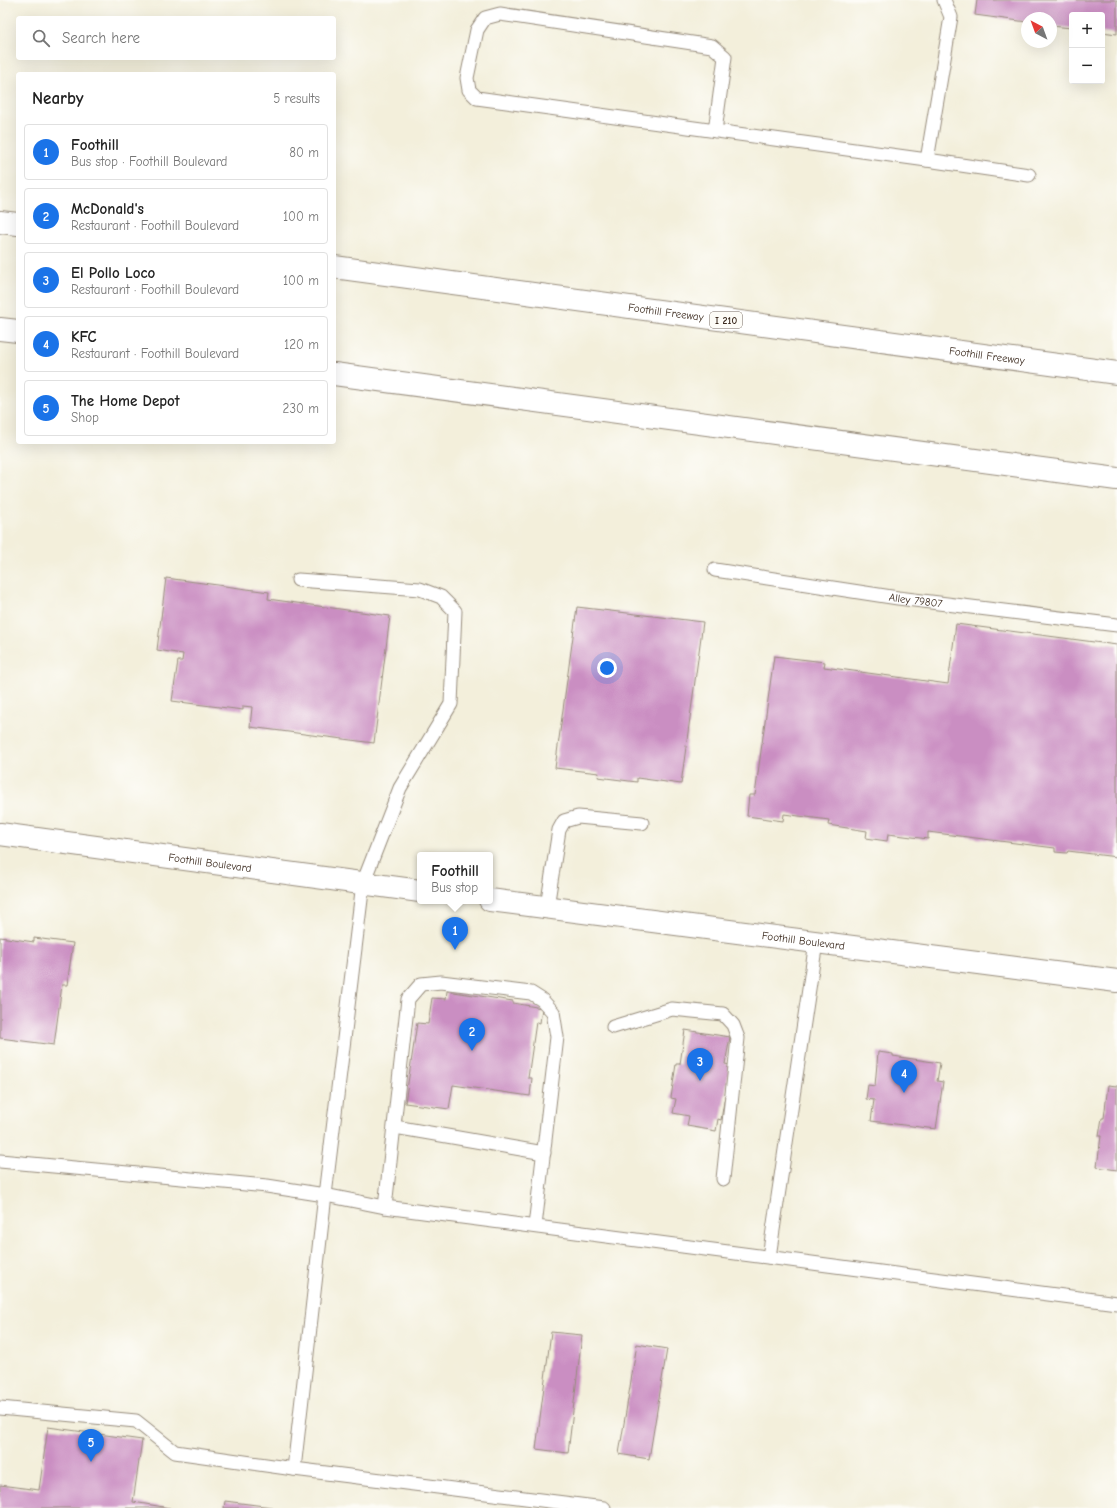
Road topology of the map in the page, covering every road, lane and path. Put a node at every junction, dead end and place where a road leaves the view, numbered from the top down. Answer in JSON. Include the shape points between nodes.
{"nodes":[{"id":1,"x":944,"y":0,"type":"edge"},
{"id":2,"x":715,"y":131,"type":"junction"},
{"id":3,"x":927,"y":160,"type":"junction"},
{"id":4,"x":1029,"y":175,"type":"dead end"},
{"id":5,"x":0,"y":222,"type":"edge"},
{"id":6,"x":16,"y":224,"type":"edge"},
{"id":7,"x":336,"y":267,"type":"edge"},
{"id":8,"x":0,"y":329,"type":"edge"},
{"id":9,"x":16,"y":331,"type":"edge"},
{"id":10,"x":1117,"y":372,"type":"edge"},
{"id":11,"x":336,"y":374,"type":"edge"},
{"id":12,"x":1117,"y":479,"type":"edge"},
{"id":13,"x":715,"y":570,"type":"dead end"},
{"id":14,"x":298,"y":580,"type":"dead end"},
{"id":15,"x":1117,"y":625,"type":"edge"},
{"id":16,"x":642,"y":823,"type":"dead end"},
{"id":17,"x":0,"y":834,"type":"edge"},
{"id":18,"x":363,"y":883,"type":"junction"},
{"id":19,"x":417,"y":891,"type":"edge"},
{"id":20,"x":493,"y":900,"type":"edge"},
{"id":21,"x":547,"y":907,"type":"junction"},
{"id":22,"x":816,"y":942,"type":"junction"},
{"id":23,"x":1117,"y":981,"type":"edge"},
{"id":24,"x":613,"y":1027,"type":"dead end"},
{"id":25,"x":395,"y":1127,"type":"junction"},
{"id":26,"x":544,"y":1153,"type":"junction"},
{"id":27,"x":0,"y":1161,"type":"edge"},
{"id":28,"x":723,"y":1179,"type":"dead end"},
{"id":29,"x":325,"y":1195,"type":"junction"},
{"id":30,"x":385,"y":1207,"type":"junction"},
{"id":31,"x":535,"y":1226,"type":"junction"},
{"id":32,"x":769,"y":1257,"type":"junction"},
{"id":33,"x":1117,"y":1302,"type":"edge"},
{"id":34,"x":0,"y":1408,"type":"edge"},
{"id":35,"x":294,"y":1469,"type":"junction"},
{"id":36,"x":604,"y":1508,"type":"edge"}],
"edges":[{"from":1,"to":3,"type":"lane","via":[[951,17]]},
{"from":2,"to":2,"type":"lane","via":[[477,98],[469,90],[467,78],[477,30],[485,18],[500,14],[712,46],[724,57]]},
{"from":2,"to":3,"type":"lane"},
{"from":3,"to":4,"type":"lane"},
{"from":5,"to":6,"type":"main road"},
{"from":7,"to":10,"type":"main road","name":"Foothill Freeway","number":"I 210"},
{"from":8,"to":9,"type":"main road"},
{"from":11,"to":12,"type":"main road"},
{"from":13,"to":15,"type":"lane","name":"Alley 79807","via":[[898,598]]},
{"from":14,"to":18,"type":"lane","via":[[420,589],[441,597],[455,611],[451,704],[400,788]]},
{"from":16,"to":21,"type":"lane","via":[[578,817],[564,822],[559,830]]},
{"from":17,"to":18,"type":"main road","name":"Foothill Boulevard"},
{"from":18,"to":19,"type":"main road","name":"Foothill Boulevard"},
{"from":18,"to":29,"type":"lane"},
{"from":20,"to":21,"type":"main road","name":"Foothill Boulevard"},
{"from":21,"to":22,"type":"main road","name":"Foothill Boulevard"},
{"from":22,"to":23,"type":"main road","name":"Foothill Boulevard"},
{"from":22,"to":32,"type":"lane"},
{"from":24,"to":28,"type":"lane","via":[[672,1009],[723,1014],[733,1025],[738,1038]]},
{"from":25,"to":26,"type":"lane"},
{"from":25,"to":26,"type":"lane","via":[[408,999],[421,984],[441,982],[531,993],[553,1012],[557,1037]]},
{"from":25,"to":30,"type":"lane"},
{"from":26,"to":31,"type":"lane"},
{"from":27,"to":29,"type":"lane","via":[[267,1186]]},
{"from":29,"to":30,"type":"lane"},
{"from":29,"to":35,"type":"lane"},
{"from":30,"to":31,"type":"lane"},
{"from":31,"to":32,"type":"lane"},
{"from":32,"to":33,"type":"lane"},
{"from":34,"to":35,"type":"lane","via":[[136,1421],[175,1452]]},
{"from":35,"to":36,"type":"lane"}]}
